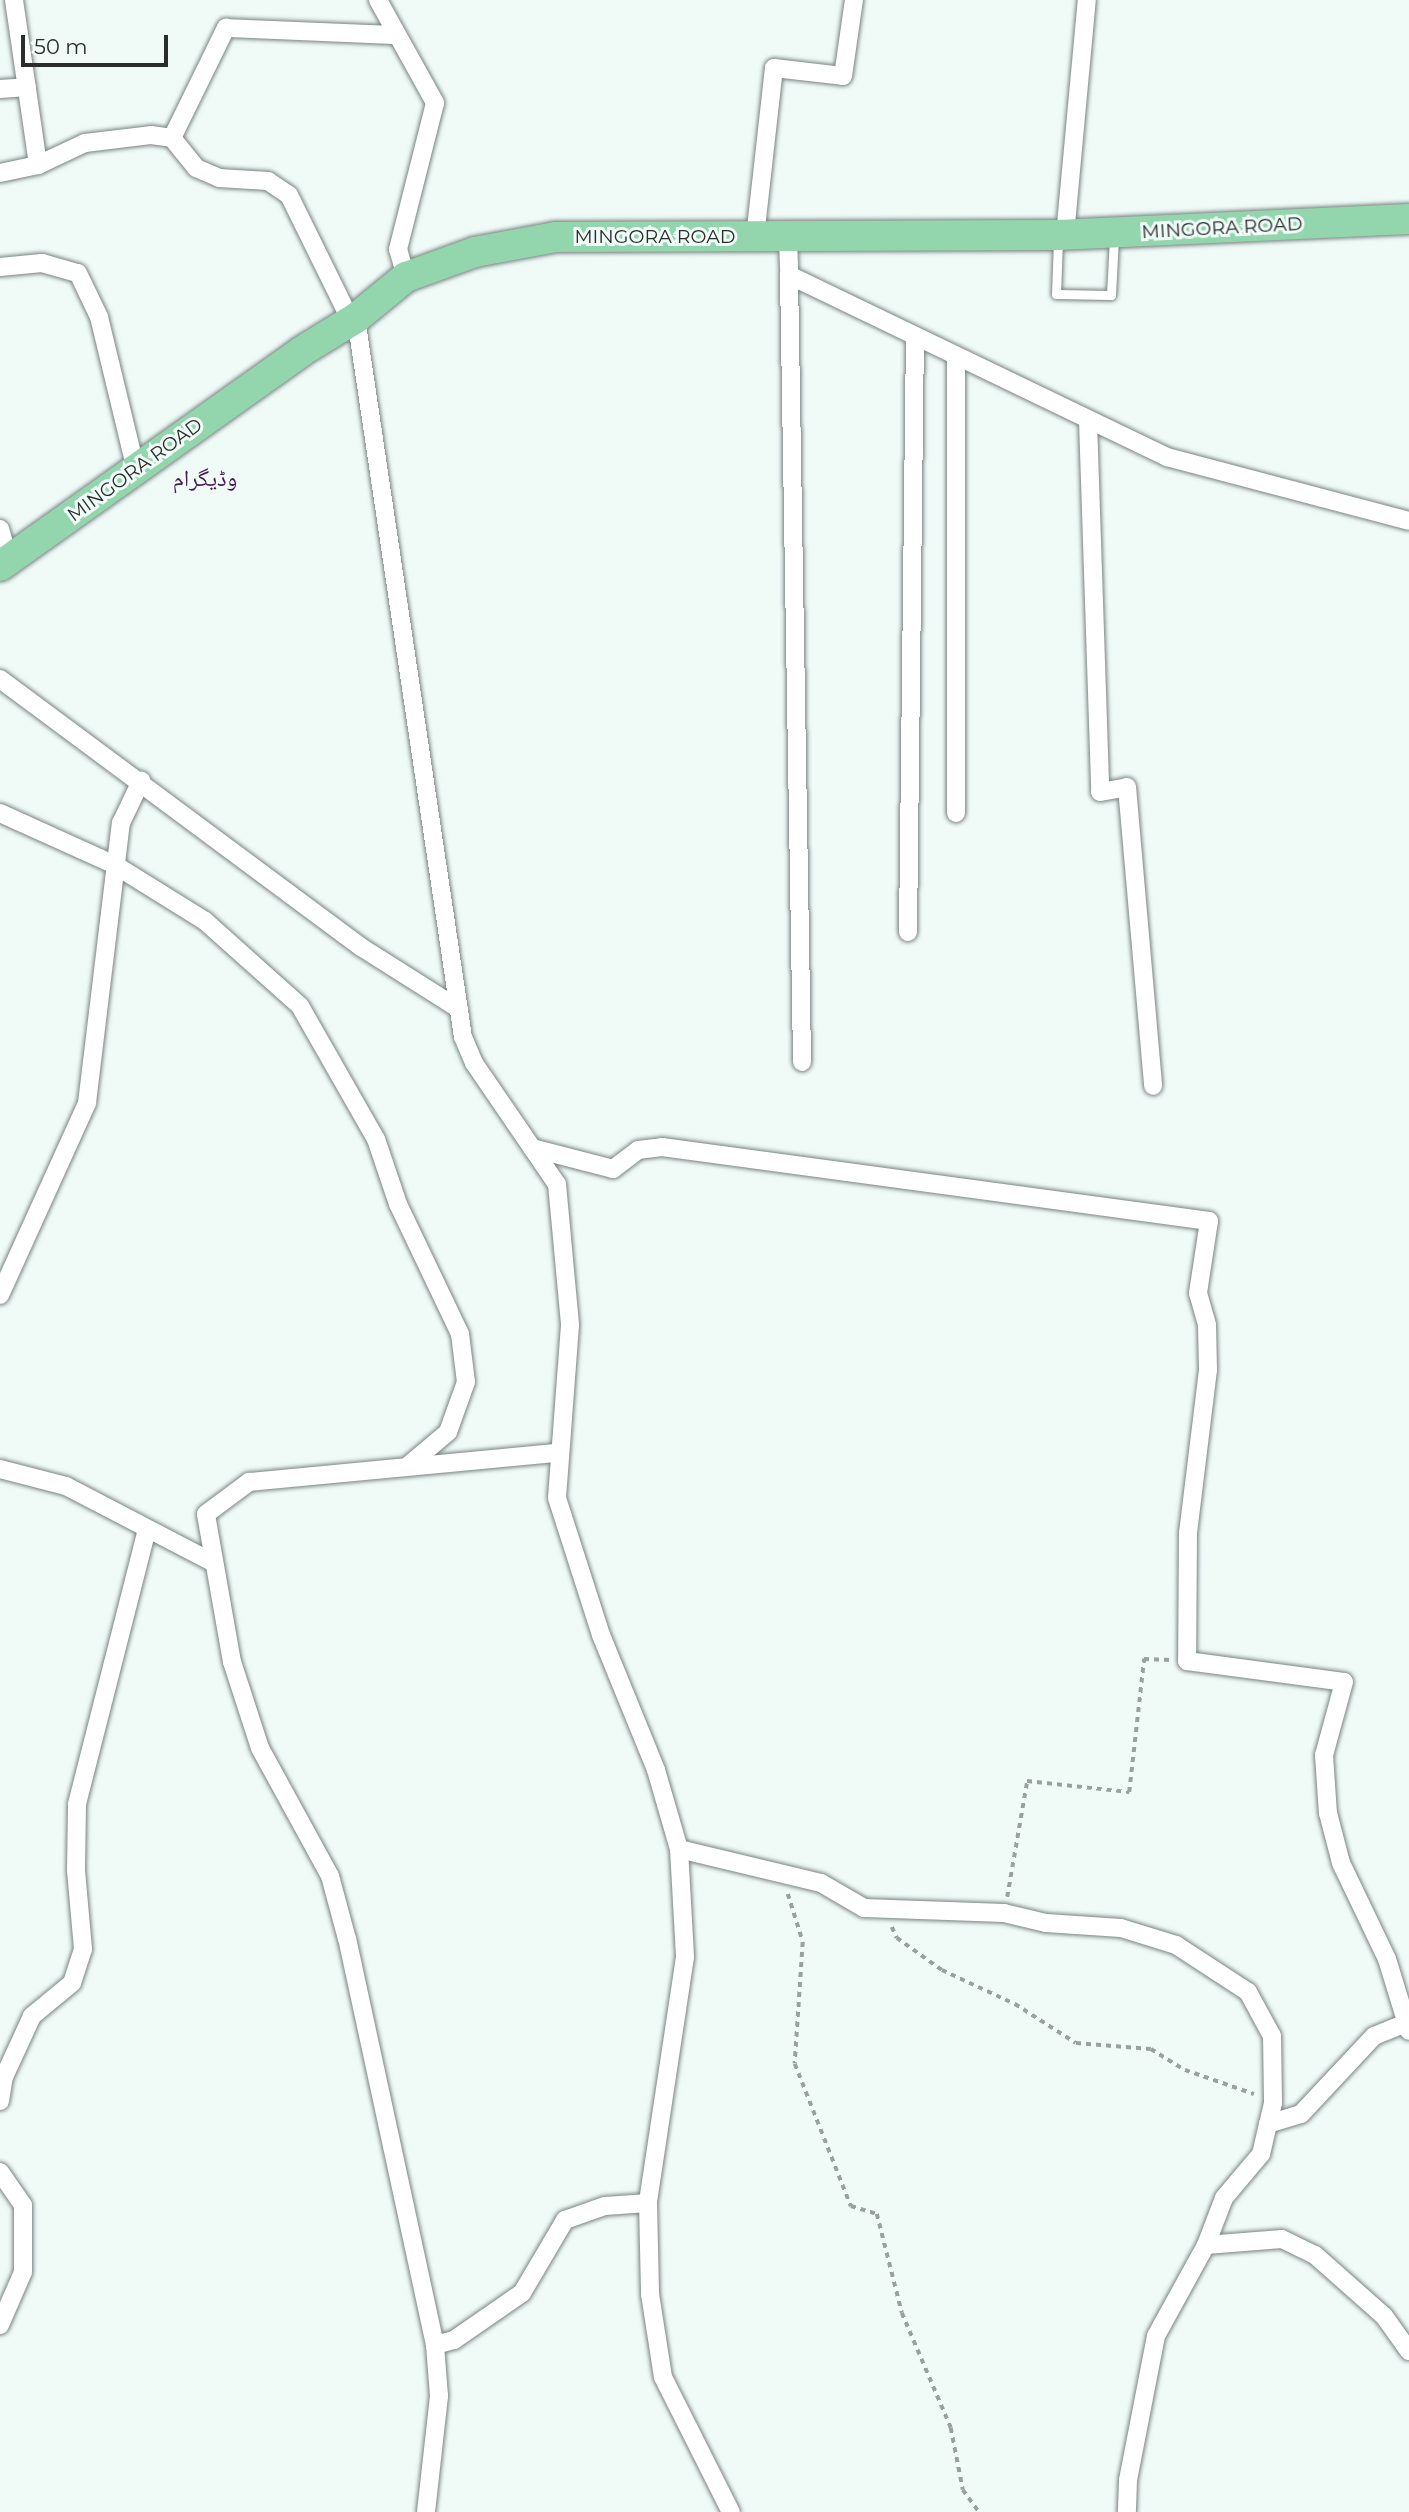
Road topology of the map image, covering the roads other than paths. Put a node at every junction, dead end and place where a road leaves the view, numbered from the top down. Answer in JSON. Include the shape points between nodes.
{"nodes":[{"id":1,"x":14,"y":0,"type":"edge"},
{"id":2,"x":378,"y":0,"type":"edge"},
{"id":3,"x":855,"y":0,"type":"edge"},
{"id":4,"x":1087,"y":0,"type":"edge"},
{"id":5,"x":396,"y":35,"type":"junction"},
{"id":6,"x":26,"y":87,"type":"junction"},
{"id":7,"x":0,"y":89,"type":"edge"},
{"id":8,"x":172,"y":138,"type":"junction"},
{"id":9,"x":38,"y":165,"type":"junction"},
{"id":10,"x":0,"y":173,"type":"edge"},
{"id":11,"x":1409,"y":219,"type":"edge"},
{"id":12,"x":1114,"y":233,"type":"junction"},
{"id":13,"x":1062,"y":235,"type":"junction"},
{"id":14,"x":755,"y":237,"type":"junction"},
{"id":15,"x":788,"y":238,"type":"junction"},
{"id":16,"x":0,"y":267,"type":"edge"},
{"id":17,"x":789,"y":275,"type":"junction"},
{"id":18,"x":406,"y":277,"type":"junction"},
{"id":19,"x":354,"y":319,"type":"junction"},
{"id":20,"x":915,"y":336,"type":"junction"},
{"id":21,"x":956,"y":359,"type":"junction"},
{"id":22,"x":1088,"y":421,"type":"junction"},
{"id":23,"x":136,"y":470,"type":"junction"},
{"id":24,"x":1409,"y":521,"type":"edge"},
{"id":25,"x":0,"y":529,"type":"edge"},
{"id":26,"x":4,"y":563,"type":"edge"},
{"id":27,"x":0,"y":679,"type":"edge"},
{"id":28,"x":141,"y":781,"type":"junction"},
{"id":29,"x":0,"y":813,"type":"edge"},
{"id":30,"x":956,"y":813,"type":"dead end"},
{"id":31,"x":115,"y":865,"type":"junction"},
{"id":32,"x":908,"y":932,"type":"dead end"},
{"id":33,"x":459,"y":1009,"type":"junction"},
{"id":34,"x":803,"y":1062,"type":"dead end"},
{"id":35,"x":1153,"y":1086,"type":"dead end"},
{"id":36,"x":532,"y":1148,"type":"junction"},
{"id":37,"x":0,"y":1295,"type":"edge"},
{"id":38,"x":557,"y":1453,"type":"junction"},
{"id":39,"x":410,"y":1465,"type":"junction"},
{"id":40,"x":0,"y":1469,"type":"edge"},
{"id":41,"x":147,"y":1530,"type":"junction"},
{"id":42,"x":214,"y":1563,"type":"junction"},
{"id":43,"x":679,"y":1849,"type":"junction"},
{"id":44,"x":1408,"y":2027,"type":"edge"},
{"id":45,"x":0,"y":2101,"type":"edge"},
{"id":46,"x":1268,"y":2124,"type":"junction"},
{"id":47,"x":0,"y":2172,"type":"edge"},
{"id":48,"x":648,"y":2203,"type":"junction"},
{"id":49,"x":1206,"y":2245,"type":"junction"},
{"id":50,"x":0,"y":2325,"type":"edge"},
{"id":51,"x":435,"y":2345,"type":"junction"},
{"id":52,"x":1409,"y":2351,"type":"edge"},
{"id":53,"x":426,"y":2512,"type":"edge"},
{"id":54,"x":731,"y":2512,"type":"edge"},
{"id":55,"x":1127,"y":2512,"type":"edge"}],
"edges":[{"from":1,"to":6,"type":"street"},
{"from":2,"to":5,"type":"street"},
{"from":3,"to":14,"type":"street","via":[[843,76],[774,68]]},
{"from":4,"to":13,"type":"street"},
{"from":5,"to":8,"type":"street","via":[[226,28]]},
{"from":5,"to":18,"type":"street","via":[[415,61],[436,115],[398,249]]},
{"from":6,"to":7,"type":"street"},
{"from":6,"to":9,"type":"street"},
{"from":8,"to":9,"type":"street","via":[[151,135],[85,143]]},
{"from":8,"to":19,"type":"street","via":[[196,168],[219,178],[268,181],[289,195]]},
{"from":9,"to":10,"type":"street"},
{"from":11,"to":12,"type":"highway","name":"MINGORA ROAD"},
{"from":12,"to":13,"type":"highway","name":"MINGORA ROAD"},
{"from":12,"to":13,"type":"lane","via":[[1111,295],[1056,294]]},
{"from":13,"to":15,"type":"highway","name":"MINGORA ROAD"},
{"from":14,"to":15,"type":"highway","name":"MINGORA ROAD"},
{"from":14,"to":18,"type":"highway","name":"MINGORA ROAD","via":[[556,237],[475,252]]},
{"from":15,"to":17,"type":"street"},
{"from":16,"to":23,"type":"street","via":[[42,263],[78,273],[99,317]]},
{"from":17,"to":20,"type":"street"},
{"from":17,"to":34,"type":"street"},
{"from":18,"to":19,"type":"highway","name":"MINGORA ROAD"},
{"from":19,"to":23,"type":"highway","name":"MINGORA ROAD"},
{"from":19,"to":33,"type":"street"},
{"from":20,"to":21,"type":"street"},
{"from":20,"to":32,"type":"street"},
{"from":21,"to":22,"type":"street"},
{"from":21,"to":30,"type":"street"},
{"from":22,"to":24,"type":"street","via":[[1167,457]]},
{"from":22,"to":35,"type":"street","via":[[1100,792],[1127,786]]},
{"from":23,"to":26,"type":"highway","name":"MINGORA ROAD"},
{"from":25,"to":26,"type":"street"},
{"from":27,"to":28,"type":"street"},
{"from":28,"to":31,"type":"street","via":[[121,823]]},
{"from":28,"to":33,"type":"street","via":[[361,947]]},
{"from":29,"to":31,"type":"street"},
{"from":31,"to":37,"type":"street","via":[[87,1103]]},
{"from":31,"to":39,"type":"street","via":[[205,921],[300,1006],[376,1139],[398,1204],[460,1334],[466,1381],[448,1432]]},
{"from":33,"to":36,"type":"street","via":[[463,1037],[474,1063]]},
{"from":36,"to":38,"type":"street","via":[[557,1184],[570,1325]]},
{"from":36,"to":44,"type":"street","via":[[613,1169],[638,1150],[662,1147],[1209,1220],[1198,1293],[1206,1325],[1208,1370],[1188,1531],[1187,1661],[1344,1682],[1324,1755],[1328,1813],[1341,1863],[1387,1959]]},
{"from":38,"to":39,"type":"street"},
{"from":38,"to":43,"type":"street","via":[[557,1498],[601,1635],[656,1770]]},
{"from":39,"to":42,"type":"street","via":[[249,1482],[206,1514]]},
{"from":40,"to":41,"type":"street","via":[[66,1486]]},
{"from":41,"to":42,"type":"street"},
{"from":41,"to":45,"type":"street","via":[[77,1804],[76,1870],[83,1950],[72,1983],[32,2016],[4,2077]]},
{"from":42,"to":51,"type":"street","via":[[232,1662],[260,1748],[330,1876]]},
{"from":43,"to":46,"type":"street","via":[[821,1883],[864,1908],[1004,1913],[1046,1923],[1121,1928],[1176,1945],[1248,1992],[1272,2036],[1273,2103]]},
{"from":43,"to":48,"type":"street","via":[[685,1958]]},
{"from":44,"to":46,"type":"street","via":[[1374,2036],[1301,2114]]},
{"from":46,"to":49,"type":"street","via":[[1261,2154],[1224,2198]]},
{"from":47,"to":50,"type":"street","via":[[23,2205],[23,2272]]},
{"from":48,"to":51,"type":"street","via":[[605,2206],[565,2220],[522,2293],[454,2340]]},
{"from":48,"to":54,"type":"street","via":[[650,2294],[663,2376]]},
{"from":49,"to":52,"type":"street","via":[[1282,2239],[1315,2255],[1384,2316]]},
{"from":49,"to":55,"type":"street","via":[[1156,2336],[1128,2480]]},
{"from":51,"to":53,"type":"street","via":[[439,2396]]}]}
